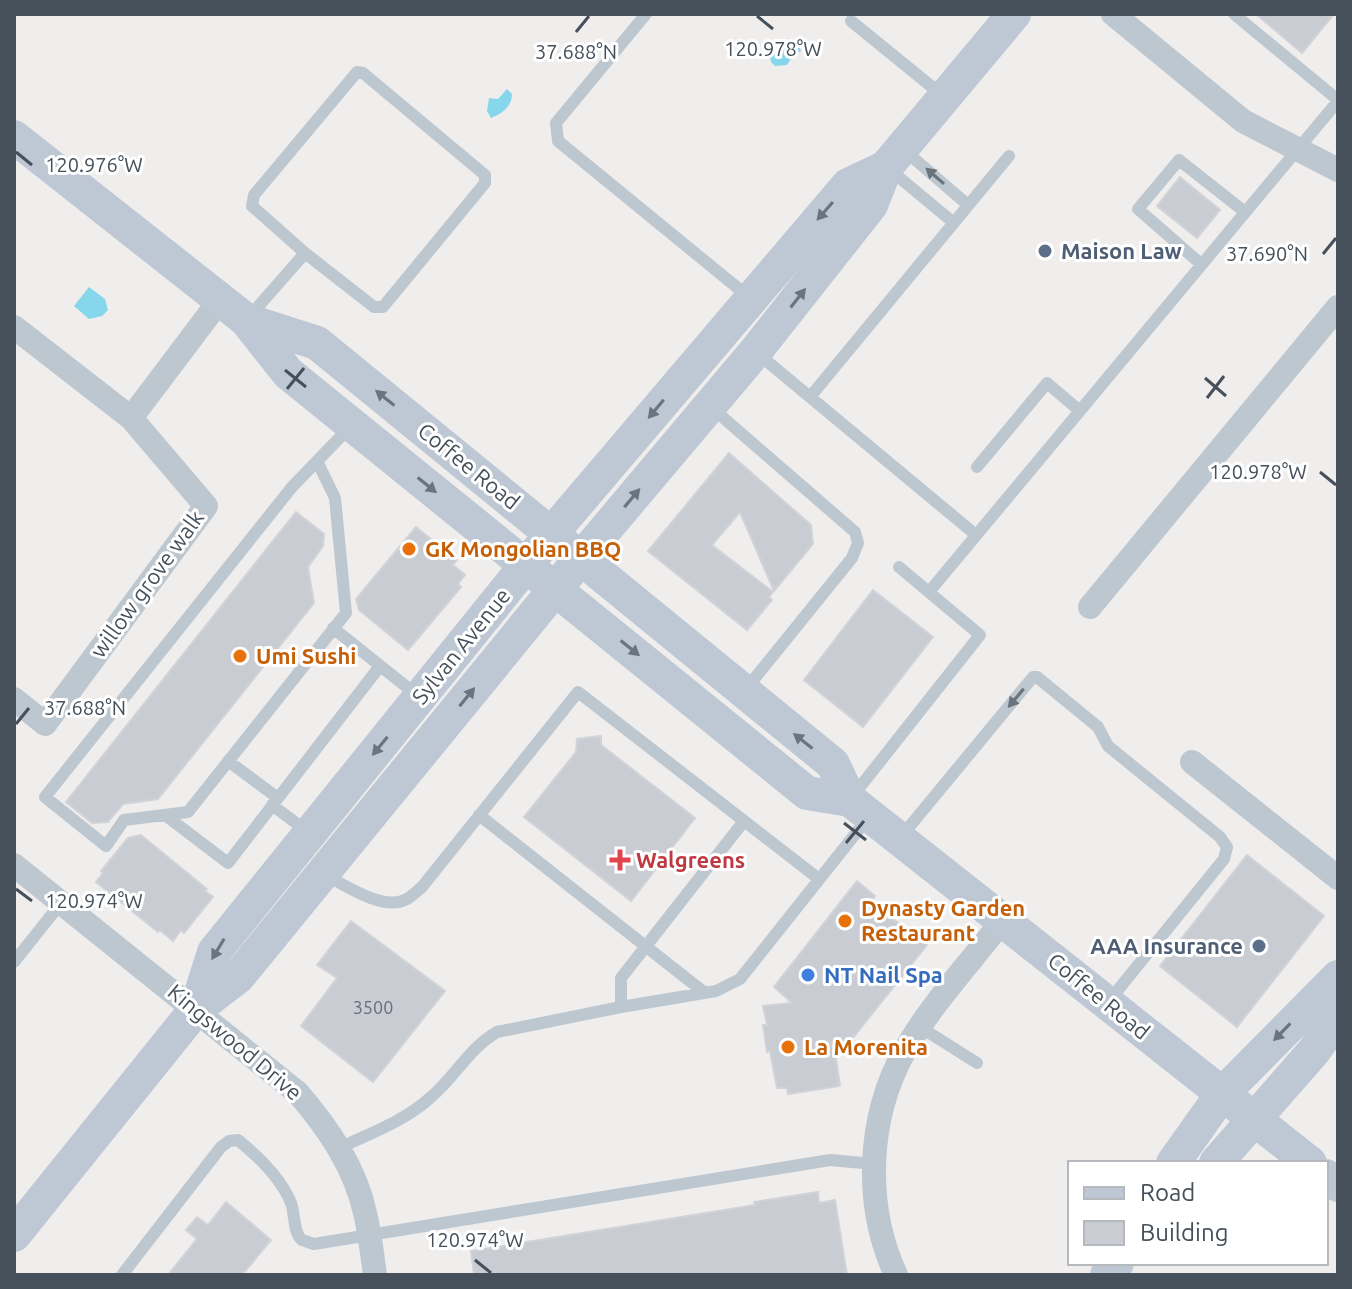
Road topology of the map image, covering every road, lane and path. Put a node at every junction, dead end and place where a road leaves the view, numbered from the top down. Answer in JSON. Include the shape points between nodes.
{"nodes":[{"id":1,"x":646,"y":14,"type":"edge"},
{"id":2,"x":1014,"y":14,"type":"edge"},
{"id":3,"x":1113,"y":14,"type":"edge"},
{"id":4,"x":1234,"y":14,"type":"edge"},
{"id":5,"x":851,"y":21,"type":"dead end"},
{"id":6,"x":945,"y":97,"type":"junction"},
{"id":7,"x":1338,"y":100,"type":"edge"},
{"id":8,"x":14,"y":137,"type":"edge"},
{"id":9,"x":1297,"y":150,"type":"junction"},
{"id":10,"x":1009,"y":156,"type":"dead end"},
{"id":11,"x":894,"y":157,"type":"junction"},
{"id":12,"x":1338,"y":170,"type":"edge"},
{"id":13,"x":968,"y":205,"type":"junction"},
{"id":14,"x":1245,"y":212,"type":"junction"},
{"id":15,"x":954,"y":223,"type":"junction"},
{"id":16,"x":305,"y":253,"type":"junction"},
{"id":17,"x":1201,"y":264,"type":"junction"},
{"id":18,"x":750,"y":298,"type":"junction"},
{"id":19,"x":1338,"y":307,"type":"edge"},
{"id":20,"x":233,"y":310,"type":"junction"},
{"id":21,"x":14,"y":327,"type":"edge"},
{"id":22,"x":755,"y":352,"type":"junction"},
{"id":23,"x":810,"y":397,"type":"junction"},
{"id":24,"x":709,"y":406,"type":"junction"},
{"id":25,"x":1080,"y":411,"type":"junction"},
{"id":26,"x":131,"y":418,"type":"junction"},
{"id":27,"x":352,"y":425,"type":"junction"},
{"id":28,"x":317,"y":461,"type":"junction"},
{"id":29,"x":977,"y":467,"type":"dead end"},
{"id":30,"x":552,"y":533,"type":"junction"},
{"id":31,"x":976,"y":535,"type":"junction"},
{"id":32,"x":582,"y":557,"type":"junction"},
{"id":33,"x":526,"y":565,"type":"junction"},
{"id":34,"x":899,"y":567,"type":"dead end"},
{"id":35,"x":556,"y":588,"type":"junction"},
{"id":36,"x":929,"y":592,"type":"junction"},
{"id":37,"x":1090,"y":607,"type":"dead end"},
{"id":38,"x":333,"y":628,"type":"junction"},
{"id":39,"x":380,"y":666,"type":"junction"},
{"id":40,"x":743,"y":693,"type":"junction"},
{"id":41,"x":419,"y":698,"type":"junction"},
{"id":42,"x":14,"y":699,"type":"edge"},
{"id":43,"x":228,"y":761,"type":"junction"},
{"id":44,"x":1192,"y":762,"type":"dead end"},
{"id":45,"x":275,"y":802,"type":"junction"},
{"id":46,"x":860,"y":808,"type":"junction"},
{"id":47,"x":165,"y":815,"type":"junction"},
{"id":48,"x":479,"y":815,"type":"junction"},
{"id":49,"x":744,"y":821,"type":"junction"},
{"id":50,"x":310,"y":834,"type":"junction"},
{"id":51,"x":900,"y":838,"type":"junction"},
{"id":52,"x":14,"y":865,"type":"edge"},
{"id":53,"x":323,"y":873,"type":"junction"},
{"id":54,"x":1338,"y":878,"type":"edge"},
{"id":55,"x":819,"y":879,"type":"junction"},
{"id":56,"x":61,"y":903,"type":"junction"},
{"id":57,"x":1003,"y":920,"type":"junction"},
{"id":58,"x":645,"y":947,"type":"junction"},
{"id":59,"x":14,"y":962,"type":"edge"},
{"id":60,"x":1338,"y":977,"type":"edge"},
{"id":61,"x":705,"y":993,"type":"junction"},
{"id":62,"x":1107,"y":1003,"type":"junction"},
{"id":63,"x":621,"y":1007,"type":"junction"},
{"id":64,"x":196,"y":1009,"type":"junction"},
{"id":65,"x":1338,"y":1017,"type":"edge"},
{"id":66,"x":920,"y":1027,"type":"junction"},
{"id":67,"x":977,"y":1063,"type":"dead end"},
{"id":68,"x":1222,"y":1094,"type":"junction"},
{"id":69,"x":1254,"y":1119,"type":"junction"},
{"id":70,"x":339,"y":1148,"type":"junction"},
{"id":71,"x":1174,"y":1161,"type":"edge"},
{"id":72,"x":1218,"y":1161,"type":"edge"},
{"id":73,"x":1307,"y":1161,"type":"edge"},
{"id":74,"x":874,"y":1164,"type":"junction"},
{"id":75,"x":14,"y":1235,"type":"edge"},
{"id":76,"x":369,"y":1236,"type":"junction"},
{"id":77,"x":122,"y":1275,"type":"edge"},
{"id":78,"x":375,"y":1275,"type":"edge"},
{"id":79,"x":896,"y":1275,"type":"edge"}],
"edges":[{"from":1,"to":18,"type":"lane","via":[[556,123],[558,141]]},
{"from":2,"to":6,"type":"main road","name":"Sylvan Avenue"},
{"from":3,"to":9,"type":"street","via":[[1243,121]]},
{"from":4,"to":7,"type":"lane"},
{"from":5,"to":6,"type":"lane"},
{"from":6,"to":11,"type":"main road","name":"Sylvan Avenue"},
{"from":7,"to":9,"type":"lane"},
{"from":8,"to":20,"type":"main road","name":"Coffee Road"},
{"from":9,"to":12,"type":"street"},
{"from":9,"to":14,"type":"lane"},
{"from":10,"to":13,"type":"lane"},
{"from":13,"to":11,"type":"lane","one_way":true},
{"from":11,"to":15,"type":"lane"},
{"from":11,"to":18,"type":"main road","name":"Sylvan Avenue","one_way":true,"via":[[848,185]]},
{"from":22,"to":11,"type":"main road","name":"Sylvan Avenue","one_way":true,"via":[[871,205]]},
{"from":13,"to":15,"type":"lane"},
{"from":14,"to":17,"type":"lane"},
{"from":14,"to":17,"type":"lane","via":[[1179,160],[1138,209]]},
{"from":15,"to":23,"type":"lane"},
{"from":16,"to":16,"type":"lane","via":[[374,307],[383,307],[485,183],[485,175],[357,72],[254,195],[252,206]]},
{"from":16,"to":20,"type":"lane"},
{"from":17,"to":25,"type":"lane"},
{"from":18,"to":30,"type":"main road","name":"Sylvan Avenue","one_way":true},
{"from":19,"to":37,"type":"street"},
{"from":20,"to":26,"type":"street"},
{"from":20,"to":27,"type":"main road","name":"Coffee Road","via":[[288,373]]},
{"from":30,"to":20,"type":"main road","name":"Coffee Road","one_way":true,"via":[[317,343]]},
{"from":21,"to":26,"type":"street","name":"willow grove walk"},
{"from":22,"to":23,"type":"lane"},
{"from":22,"to":24,"type":"main road","name":"Sylvan Avenue"},
{"from":23,"to":31,"type":"lane"},
{"from":32,"to":24,"type":"main road","name":"Sylvan Avenue","one_way":true},
{"from":24,"to":40,"type":"lane","via":[[855,532],[858,543],[852,558]]},
{"from":25,"to":29,"type":"lane","via":[[1047,383]]},
{"from":25,"to":31,"type":"lane"},
{"from":26,"to":42,"type":"street","name":"willow grove walk","via":[[206,506],[45,724]]},
{"from":27,"to":28,"type":"lane"},
{"from":27,"to":33,"type":"main road","name":"Coffee Road","one_way":true},
{"from":28,"to":38,"type":"lane","via":[[335,498],[346,613]]},
{"from":28,"to":47,"type":"lane","via":[[45,797],[106,846],[124,820]]},
{"from":30,"to":32,"type":"main road","name":"Coffee Road"},
{"from":30,"to":33,"type":"main road","name":"Sylvan Avenue"},
{"from":31,"to":36,"type":"lane"},
{"from":32,"to":35,"type":"main road","name":"Sylvan Avenue"},
{"from":32,"to":40,"type":"main road","name":"Coffee Road"},
{"from":33,"to":35,"type":"main road","name":"Coffee Road"},
{"from":33,"to":41,"type":"main road","name":"Sylvan Avenue"},
{"from":34,"to":36,"type":"lane"},
{"from":35,"to":46,"type":"main road","name":"Coffee Road","one_way":true,"via":[[807,793]]},
{"from":53,"to":35,"type":"main road","name":"Sylvan Avenue","one_way":true},
{"from":36,"to":46,"type":"lane","via":[[980,635]]},
{"from":38,"to":39,"type":"lane"},
{"from":38,"to":43,"type":"lane"},
{"from":39,"to":41,"type":"lane"},
{"from":39,"to":45,"type":"lane"},
{"from":46,"to":40,"type":"main road","name":"Coffee Road","one_way":true,"via":[[833,764]]},
{"from":41,"to":50,"type":"main road","name":"Sylvan Avenue","one_way":true},
{"from":43,"to":45,"type":"lane"},
{"from":43,"to":47,"type":"lane","via":[[188,812]]},
{"from":44,"to":54,"type":"street"},
{"from":45,"to":47,"type":"lane","via":[[228,863]]},
{"from":45,"to":50,"type":"lane"},
{"from":46,"to":51,"type":"main road","name":"Coffee Road"},
{"from":46,"to":55,"type":"lane"},
{"from":48,"to":49,"type":"lane","via":[[578,692]]},
{"from":48,"to":53,"type":"lane","via":[[405,901],[389,903],[358,893]]},
{"from":48,"to":58,"type":"lane"},
{"from":49,"to":55,"type":"lane"},
{"from":49,"to":58,"type":"lane"},
{"from":50,"to":64,"type":"main road","name":"Sylvan Avenue","one_way":true,"via":[[214,952]]},
{"from":51,"to":57,"type":"main road","name":"Coffee Road"},
{"from":62,"to":51,"type":"lane","one_way":true,"via":[[1224,859],[1227,847],[1108,746],[1098,727],[1033,677]]},
{"from":52,"to":56,"type":"street","name":"Kingswood Drive"},
{"from":53,"to":64,"type":"main road","name":"Sylvan Avenue","via":[[238,977]]},
{"from":55,"to":61,"type":"lane","via":[[740,979]]},
{"from":56,"to":59,"type":"lane"},
{"from":56,"to":64,"type":"street","name":"Kingswood Drive"},
{"from":57,"to":62,"type":"main road","name":"Coffee Road"},
{"from":57,"to":66,"type":"street"},
{"from":58,"to":61,"type":"lane"},
{"from":58,"to":63,"type":"lane","via":[[621,978]]},
{"from":60,"to":68,"type":"main road","one_way":true},
{"from":61,"to":63,"type":"lane"},
{"from":62,"to":68,"type":"main road","name":"Coffee Road"},
{"from":63,"to":70,"type":"lane","via":[[497,1032],[407,1116]]},
{"from":64,"to":70,"type":"street","name":"Kingswood Drive","via":[[298,1093]]},
{"from":64,"to":75,"type":"main road","name":"Sylvan Avenue"},
{"from":65,"to":69,"type":"main road"},
{"from":66,"to":67,"type":"lane"},
{"from":66,"to":74,"type":"street","via":[[889,1086]]},
{"from":68,"to":69,"type":"main road","name":"Coffee Road"},
{"from":68,"to":71,"type":"main road"},
{"from":69,"to":72,"type":"main road"},
{"from":69,"to":73,"type":"main road","name":"Coffee Road"},
{"from":70,"to":76,"type":"street","name":"Kingswood Drive","via":[[361,1200]]},
{"from":74,"to":76,"type":"lane","via":[[830,1160]]},
{"from":74,"to":79,"type":"street","via":[[881,1230]]},
{"from":76,"to":77,"type":"lane","via":[[314,1244],[302,1240],[280,1184],[238,1140],[229,1141]]},
{"from":76,"to":78,"type":"street","name":"Kingswood Drive"}]}
